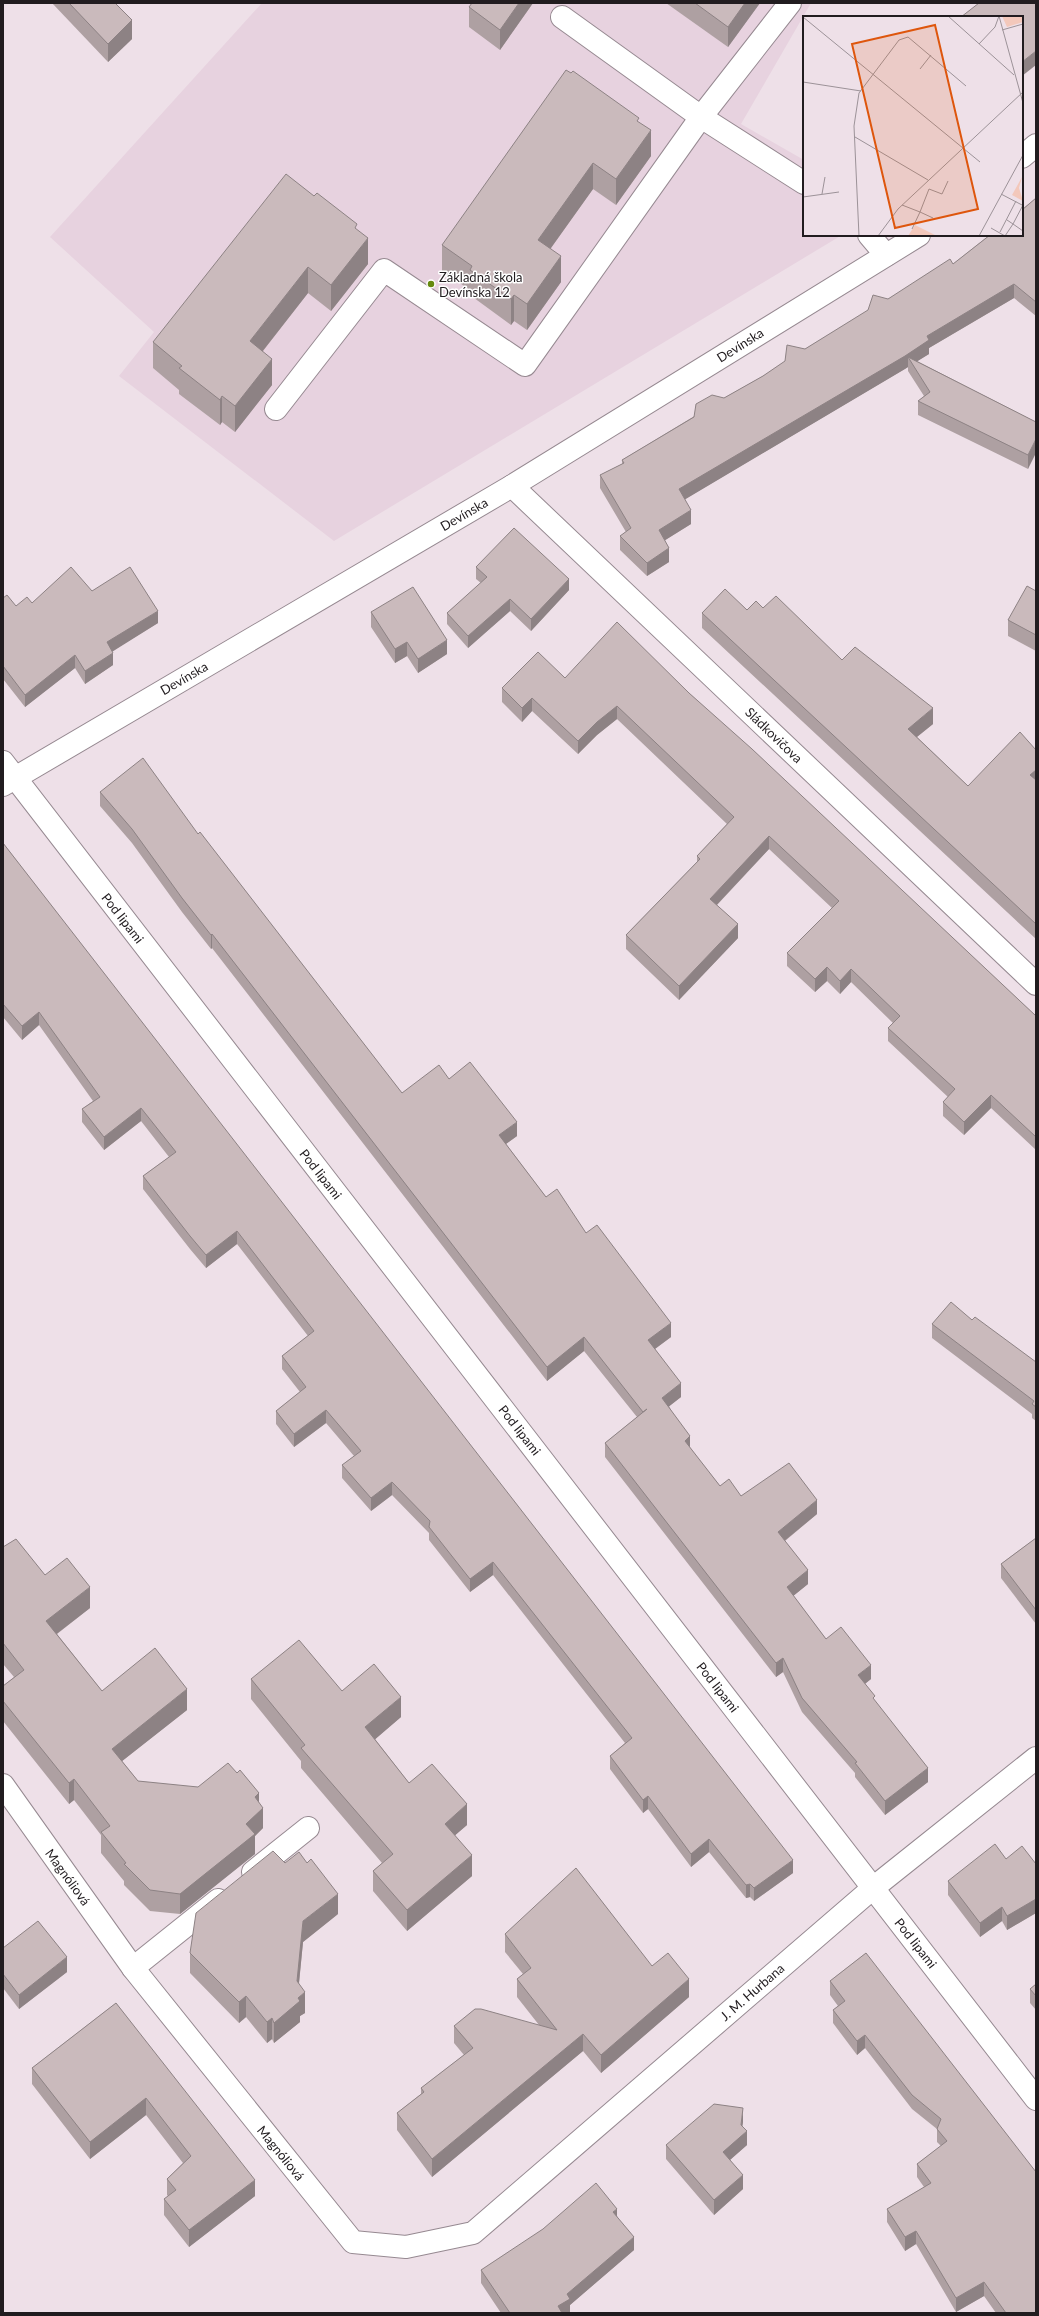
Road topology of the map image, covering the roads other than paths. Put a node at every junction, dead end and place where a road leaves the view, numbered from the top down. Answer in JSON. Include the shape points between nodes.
{"nodes":[{"id":1,"x":790,"y":3,"type":"edge"},
{"id":2,"x":562,"y":17,"type":"dead end"},
{"id":3,"x":701,"y":117,"type":"junction"},
{"id":4,"x":1036,"y":145,"type":"edge"},
{"id":5,"x":1023,"y":155,"type":"edge"},
{"id":6,"x":803,"y":182,"type":"edge"},
{"id":7,"x":870,"y":236,"type":"edge"},
{"id":8,"x":917,"y":236,"type":"edge"},
{"id":9,"x":886,"y":256,"type":"junction"},
{"id":10,"x":276,"y":409,"type":"dead end"},
{"id":11,"x":512,"y":486,"type":"junction"},
{"id":12,"x":7,"y":775,"type":"edge"},
{"id":13,"x":1036,"y":984,"type":"edge"},
{"id":14,"x":1036,"y":1758,"type":"edge"},
{"id":15,"x":3,"y":1786,"type":"edge"},
{"id":16,"x":308,"y":1828,"type":"dead end"},
{"id":17,"x":873,"y":1888,"type":"junction"},
{"id":18,"x":133,"y":1968,"type":"junction"},
{"id":19,"x":1036,"y":2100,"type":"edge"},
{"id":20,"x":473,"y":2233,"type":"joint"}],
"edges":[{"from":1,"to":3,"type":"street"},
{"from":2,"to":3,"type":"street"},
{"from":3,"to":6,"type":"street"},
{"from":3,"to":10,"type":"street","via":[[525,365],[384,270]]},
{"from":4,"to":5,"type":"street"},
{"from":7,"to":9,"type":"street"},
{"from":8,"to":9,"type":"street","name":"Devínska"},
{"from":9,"to":11,"type":"street","name":"Devínska"},
{"from":11,"to":12,"type":"street","name":"Devínska"},
{"from":11,"to":13,"type":"street","name":"Sládkovičova"},
{"from":12,"to":17,"type":"street","name":"Pod lipami"},
{"from":14,"to":17,"type":"street","name":"J. M. Hurbana"},
{"from":15,"to":18,"type":"street","name":"Magnóliová"},
{"from":16,"to":18,"type":"street"},
{"from":17,"to":19,"type":"street","name":"Pod lipami"},
{"from":17,"to":20,"type":"street","name":"J. M. Hurbana"},
{"from":18,"to":20,"type":"street","name":"Magnóliová","via":[[353,2242],[406,2247]]}]}
